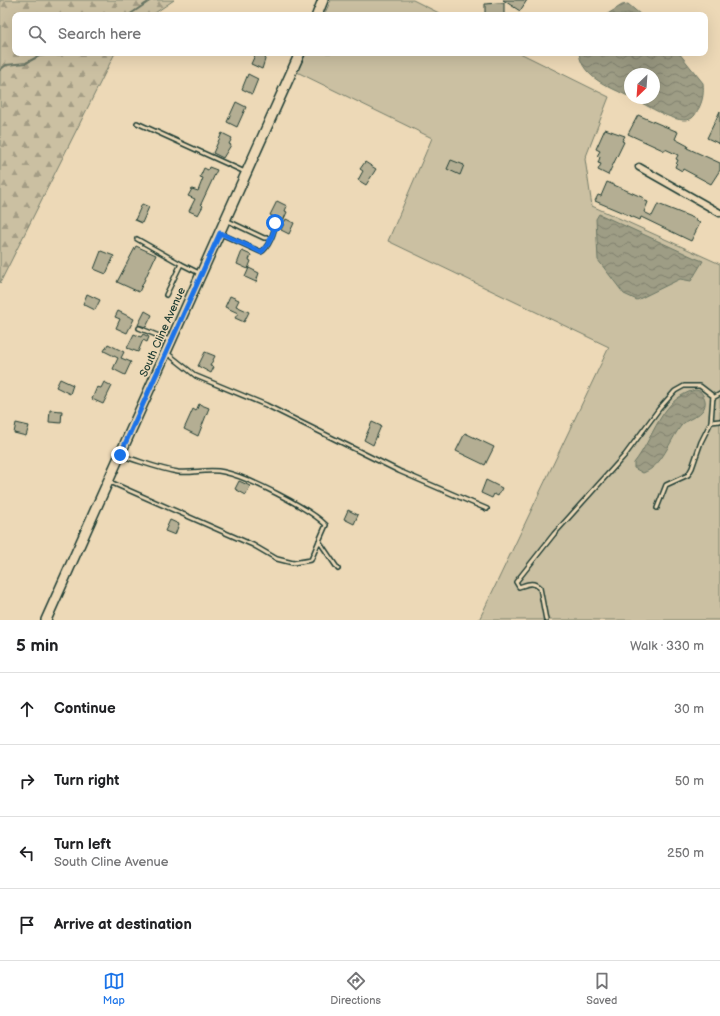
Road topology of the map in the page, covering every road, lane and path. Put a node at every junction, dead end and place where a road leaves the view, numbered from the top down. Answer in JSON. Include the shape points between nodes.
{"nodes":[{"id":1,"x":323,"y":0,"type":"edge"},
{"id":2,"x":318,"y":12,"type":"edge"},
{"id":3,"x":299,"y":56,"type":"edge"},
{"id":4,"x":137,"y":123,"type":"dead end"},
{"id":5,"x":639,"y":167,"type":"dead end"},
{"id":6,"x":247,"y":172,"type":"junction"},
{"id":7,"x":719,"y":210,"type":"edge"},
{"id":8,"x":226,"y":220,"type":"junction"},
{"id":9,"x":275,"y":223,"type":"dead end"},
{"id":10,"x":220,"y":233,"type":"junction"},
{"id":11,"x":270,"y":238,"type":"junction"},
{"id":12,"x":137,"y":239,"type":"dead end"},
{"id":13,"x":181,"y":264,"type":"junction"},
{"id":14,"x":201,"y":274,"type":"junction"},
{"id":15,"x":166,"y":295,"type":"dead end"},
{"id":16,"x":139,"y":328,"type":"dead end"},
{"id":17,"x":171,"y":341,"type":"junction"},
{"id":18,"x":166,"y":352,"type":"junction"},
{"id":19,"x":720,"y":394,"type":"edge"},
{"id":20,"x":713,"y":398,"type":"junction"},
{"id":21,"x":720,"y":421,"type":"edge"},
{"id":22,"x":711,"y":422,"type":"junction"},
{"id":23,"x":120,"y":455,"type":"junction"},
{"id":24,"x":108,"y":482,"type":"junction"},
{"id":25,"x":657,"y":508,"type":"dead end"},
{"id":26,"x":487,"y":509,"type":"dead end"},
{"id":27,"x":319,"y":541,"type":"junction"},
{"id":28,"x":338,"y":569,"type":"dead end"},
{"id":29,"x":46,"y":620,"type":"edge"},
{"id":30,"x":546,"y":620,"type":"edge"}],
"edges":[{"from":1,"to":2,"type":"street"},
{"from":3,"to":6,"type":"street","name":"South Cline Avenue"},
{"from":4,"to":6,"type":"lane"},
{"from":5,"to":7,"type":"street"},
{"from":6,"to":8,"type":"street","name":"South Cline Avenue"},
{"from":8,"to":10,"type":"street","name":"South Cline Avenue"},
{"from":8,"to":11,"type":"lane","via":[[264,238]]},
{"from":9,"to":11,"type":"lane"},
{"from":10,"to":11,"type":"lane","via":[[261,252],[265,250]]},
{"from":10,"to":14,"type":"street","name":"South Cline Avenue"},
{"from":12,"to":13,"type":"lane"},
{"from":13,"to":14,"type":"lane"},
{"from":13,"to":15,"type":"lane"},
{"from":14,"to":17,"type":"street","name":"South Cline Avenue"},
{"from":16,"to":17,"type":"lane"},
{"from":17,"to":18,"type":"street","name":"South Cline Avenue"},
{"from":18,"to":23,"type":"street","name":"South Cline Avenue"},
{"from":18,"to":26,"type":"lane","via":[[196,376],[266,404],[399,471]]},
{"from":19,"to":20,"type":"lane"},
{"from":20,"to":22,"type":"lane"},
{"from":20,"to":30,"type":"lane","via":[[700,386],[684,386],[674,391],[625,455],[521,574],[516,582],[519,587],[532,583],[540,588]]},
{"from":21,"to":22,"type":"lane"},
{"from":22,"to":25,"type":"lane","via":[[688,475],[666,485]]},
{"from":23,"to":24,"type":"street","name":"South Cline Avenue"},
{"from":23,"to":27,"type":"lane","via":[[178,472],[210,470],[248,480],[317,516],[326,525]]},
{"from":24,"to":27,"type":"lane","via":[[253,545],[277,559],[293,563],[311,560]]},
{"from":24,"to":29,"type":"street","name":"South Cline Avenue"},
{"from":27,"to":28,"type":"lane"}]}
